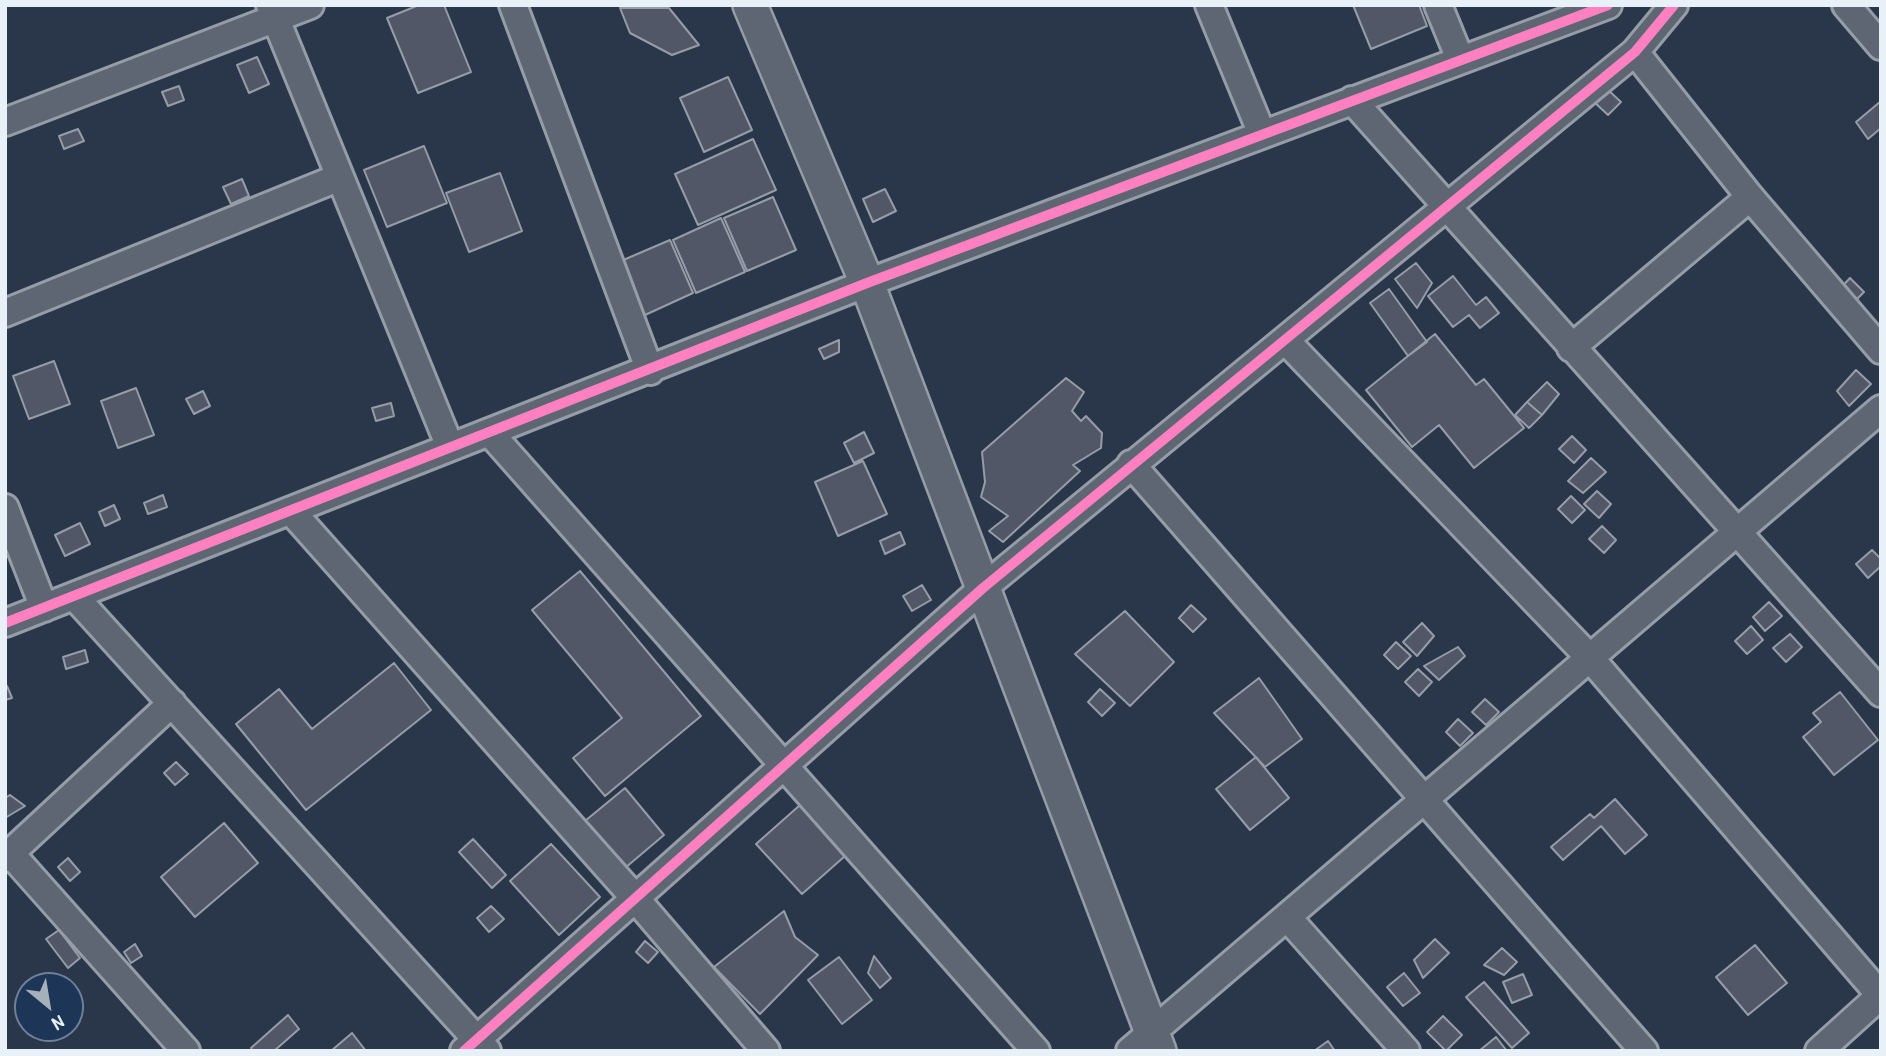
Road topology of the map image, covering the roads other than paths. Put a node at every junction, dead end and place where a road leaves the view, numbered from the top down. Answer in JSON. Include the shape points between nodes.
{"nodes":[{"id":1,"x":310,"y":5,"type":"edge"},
{"id":2,"x":513,"y":5,"type":"edge"},
{"id":3,"x":750,"y":5,"type":"edge"},
{"id":4,"x":1209,"y":5,"type":"edge"},
{"id":5,"x":1438,"y":5,"type":"edge"},
{"id":6,"x":1608,"y":5,"type":"edge"},
{"id":7,"x":1674,"y":5,"type":"edge"},
{"id":8,"x":1846,"y":5,"type":"edge"},
{"id":9,"x":273,"y":12,"type":"edge"},
{"id":10,"x":1881,"y":46,"type":"edge"},
{"id":11,"x":1635,"y":52,"type":"junction"},
{"id":12,"x":1460,"y":59,"type":"junction"},
{"id":13,"x":1352,"y":100,"type":"junction"},
{"id":14,"x":5,"y":121,"type":"edge"},
{"id":15,"x":1262,"y":134,"type":"junction"},
{"id":16,"x":340,"y":177,"type":"junction"},
{"id":17,"x":1750,"y":197,"type":"junction"},
{"id":18,"x":1447,"y":209,"type":"junction"},
{"id":19,"x":867,"y":284,"type":"junction"},
{"id":20,"x":5,"y":313,"type":"edge"},
{"id":21,"x":1285,"y":340,"type":"junction"},
{"id":22,"x":1571,"y":348,"type":"junction"},
{"id":23,"x":1881,"y":350,"type":"edge"},
{"id":24,"x":650,"y":371,"type":"junction"},
{"id":25,"x":1881,"y":409,"type":"edge"},
{"id":26,"x":490,"y":433,"type":"junction"},
{"id":27,"x":450,"y":447,"type":"junction"},
{"id":28,"x":1131,"y":464,"type":"junction"},
{"id":29,"x":5,"y":508,"type":"edge"},
{"id":30,"x":291,"y":511,"type":"junction"},
{"id":31,"x":1737,"y":533,"type":"junction"},
{"id":32,"x":983,"y":588,"type":"junction"},
{"id":33,"x":74,"y":596,"type":"junction"},
{"id":34,"x":44,"y":608,"type":"junction"},
{"id":35,"x":5,"y":624,"type":"edge"},
{"id":36,"x":1590,"y":658,"type":"junction"},
{"id":37,"x":1881,"y":694,"type":"edge"},
{"id":38,"x":172,"y":703,"type":"junction"},
{"id":39,"x":780,"y":765,"type":"junction"},
{"id":40,"x":1426,"y":799,"type":"junction"},
{"id":41,"x":8,"y":856,"type":"edge"},
{"id":42,"x":634,"y":897,"type":"junction"},
{"id":43,"x":1287,"y":917,"type":"junction"},
{"id":44,"x":1881,"y":996,"type":"edge"},
{"id":45,"x":1147,"y":1044,"type":"edge"},
{"id":46,"x":476,"y":1047,"type":"edge"},
{"id":47,"x":186,"y":1051,"type":"edge"},
{"id":48,"x":766,"y":1051,"type":"edge"},
{"id":49,"x":1036,"y":1051,"type":"edge"},
{"id":50,"x":1406,"y":1051,"type":"edge"},
{"id":51,"x":1644,"y":1051,"type":"edge"},
{"id":52,"x":1819,"y":1051,"type":"edge"}],
"edges":[{"from":1,"to":9,"type":"street"},
{"from":2,"to":24,"type":"street"},
{"from":3,"to":19,"type":"street"},
{"from":4,"to":15,"type":"street"},
{"from":5,"to":12,"type":"street"},
{"from":6,"to":12,"type":"street"},
{"from":7,"to":11,"type":"street"},
{"from":8,"to":10,"type":"street"},
{"from":9,"to":14,"type":"street"},
{"from":9,"to":16,"type":"street"},
{"from":11,"to":17,"type":"street"},
{"from":11,"to":18,"type":"street"},
{"from":12,"to":13,"type":"street"},
{"from":13,"to":15,"type":"street"},
{"from":13,"to":18,"type":"street"},
{"from":15,"to":19,"type":"street"},
{"from":16,"to":20,"type":"street"},
{"from":16,"to":27,"type":"street"},
{"from":17,"to":22,"type":"street"},
{"from":17,"to":23,"type":"street"},
{"from":18,"to":21,"type":"street"},
{"from":18,"to":22,"type":"street"},
{"from":19,"to":24,"type":"street"},
{"from":19,"to":32,"type":"street"},
{"from":21,"to":28,"type":"street"},
{"from":21,"to":36,"type":"street"},
{"from":22,"to":31,"type":"street"},
{"from":24,"to":26,"type":"street"},
{"from":25,"to":31,"type":"street"},
{"from":26,"to":27,"type":"street"},
{"from":26,"to":39,"type":"street"},
{"from":27,"to":30,"type":"street"},
{"from":28,"to":32,"type":"street"},
{"from":28,"to":40,"type":"street"},
{"from":29,"to":34,"type":"street"},
{"from":30,"to":33,"type":"street"},
{"from":30,"to":42,"type":"street"},
{"from":31,"to":36,"type":"street"},
{"from":31,"to":37,"type":"street"},
{"from":32,"to":39,"type":"street"},
{"from":32,"to":45,"type":"street"},
{"from":33,"to":34,"type":"street"},
{"from":33,"to":38,"type":"street"},
{"from":34,"to":35,"type":"street"},
{"from":36,"to":40,"type":"street"},
{"from":36,"to":44,"type":"street"},
{"from":38,"to":41,"type":"street"},
{"from":38,"to":46,"type":"street"},
{"from":39,"to":42,"type":"street"},
{"from":39,"to":49,"type":"street"},
{"from":40,"to":43,"type":"street"},
{"from":40,"to":51,"type":"street"},
{"from":41,"to":47,"type":"street"},
{"from":42,"to":46,"type":"street"},
{"from":42,"to":48,"type":"street"},
{"from":43,"to":45,"type":"street"},
{"from":43,"to":50,"type":"street"},
{"from":44,"to":52,"type":"street"}]}
